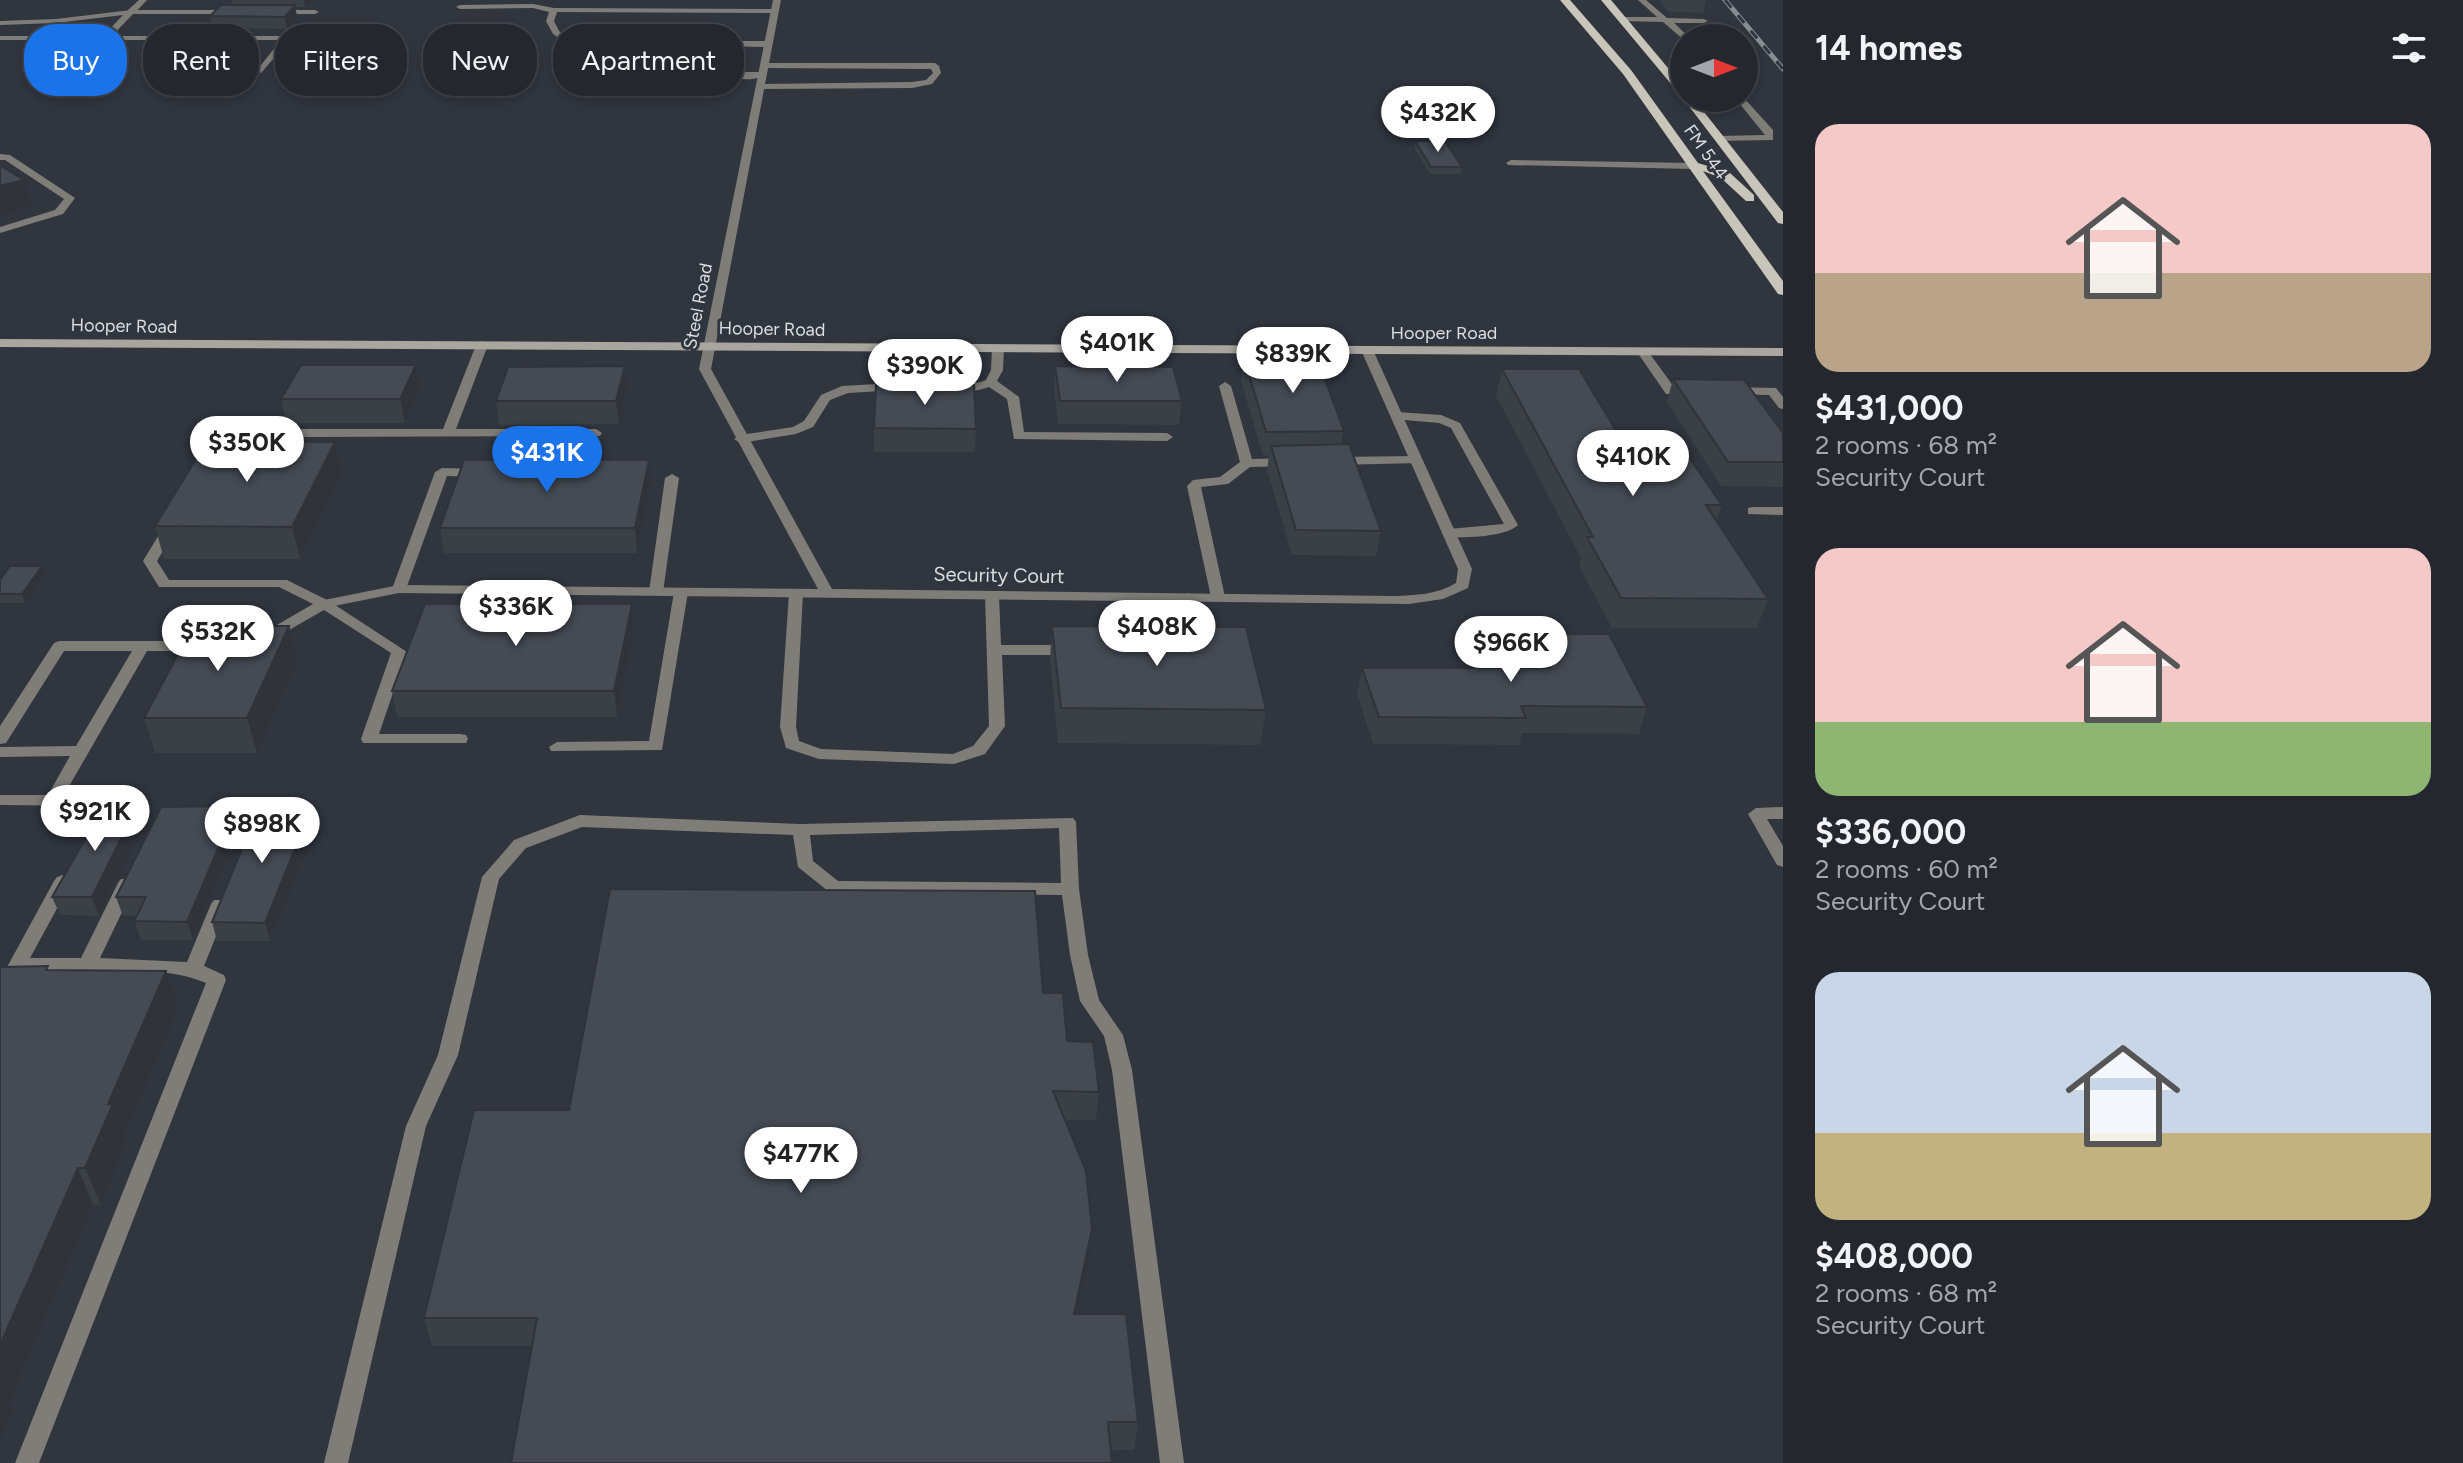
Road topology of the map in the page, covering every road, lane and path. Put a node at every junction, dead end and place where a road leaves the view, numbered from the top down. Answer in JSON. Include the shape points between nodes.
{"nodes":[{"id":1,"x":143,"y":0,"type":"edge"},
{"id":2,"x":1565,"y":0,"type":"edge"},
{"id":3,"x":1606,"y":0,"type":"edge"},
{"id":4,"x":1642,"y":0,"type":"edge"},
{"id":5,"x":776,"y":5,"type":"edge"},
{"id":6,"x":460,"y":7,"type":"dead end"},
{"id":7,"x":554,"y":10,"type":"junction"},
{"id":8,"x":131,"y":12,"type":"junction"},
{"id":9,"x":242,"y":12,"type":"edge"},
{"id":10,"x":271,"y":12,"type":"edge"},
{"id":11,"x":315,"y":12,"type":"dead end"},
{"id":12,"x":1624,"y":19,"type":"junction"},
{"id":13,"x":1661,"y":20,"type":"junction"},
{"id":14,"x":1704,"y":21,"type":"dead end"},
{"id":15,"x":0,"y":23,"type":"edge"},
{"id":16,"x":119,"y":24,"type":"edge"},
{"id":17,"x":1671,"y":24,"type":"edge"},
{"id":18,"x":553,"y":26,"type":"edge"},
{"id":19,"x":0,"y":38,"type":"edge"},
{"id":20,"x":24,"y":38,"type":"edge"},
{"id":21,"x":127,"y":38,"type":"edge"},
{"id":22,"x":744,"y":44,"type":"edge"},
{"id":23,"x":768,"y":44,"type":"junction"},
{"id":24,"x":806,"y":66,"type":"junction"},
{"id":25,"x":261,"y":70,"type":"dead end"},
{"id":26,"x":744,"y":75,"type":"edge"},
{"id":27,"x":762,"y":75,"type":"junction"},
{"id":28,"x":1670,"y":76,"type":"edge"},
{"id":29,"x":807,"y":86,"type":"junction"},
{"id":30,"x":1698,"y":112,"type":"edge"},
{"id":31,"x":1752,"y":112,"type":"edge"},
{"id":32,"x":1719,"y":139,"type":"junction"},
{"id":33,"x":0,"y":157,"type":"edge"},
{"id":34,"x":1511,"y":163,"type":"dead end"},
{"id":35,"x":1694,"y":166,"type":"junction"},
{"id":36,"x":1783,"y":220,"type":"edge"},
{"id":37,"x":1783,"y":226,"type":"edge"},
{"id":38,"x":0,"y":230,"type":"edge"},
{"id":39,"x":1783,"y":291,"type":"edge"},
{"id":40,"x":0,"y":343,"type":"edge"},
{"id":41,"x":482,"y":345,"type":"junction"},
{"id":42,"x":708,"y":346,"type":"junction"},
{"id":43,"x":998,"y":348,"type":"junction"},
{"id":44,"x":1367,"y":350,"type":"junction"},
{"id":45,"x":1643,"y":352,"type":"junction"},
{"id":46,"x":1783,"y":352,"type":"edge"},
{"id":47,"x":991,"y":383,"type":"junction"},
{"id":48,"x":1225,"y":386,"type":"dead end"},
{"id":49,"x":913,"y":387,"type":"edge"},
{"id":50,"x":942,"y":387,"type":"edge"},
{"id":51,"x":1699,"y":391,"type":"edge"},
{"id":52,"x":1714,"y":391,"type":"edge"},
{"id":53,"x":1783,"y":405,"type":"edge"},
{"id":54,"x":1397,"y":416,"type":"junction"},
{"id":55,"x":300,"y":433,"type":"dead end"},
{"id":56,"x":448,"y":433,"type":"junction"},
{"id":57,"x":596,"y":433,"type":"dead end"},
{"id":58,"x":1167,"y":437,"type":"dead end"},
{"id":59,"x":740,"y":439,"type":"junction"},
{"id":60,"x":1416,"y":460,"type":"junction"},
{"id":61,"x":1309,"y":462,"type":"edge"},
{"id":62,"x":1324,"y":462,"type":"edge"},
{"id":63,"x":1247,"y":463,"type":"junction"},
{"id":64,"x":501,"y":474,"type":"edge"},
{"id":65,"x":672,"y":478,"type":"dead end"},
{"id":66,"x":1753,"y":511,"type":"dead end"},
{"id":67,"x":1783,"y":511,"type":"edge"},
{"id":68,"x":179,"y":512,"type":"edge"},
{"id":69,"x":1449,"y":533,"type":"junction"},
{"id":70,"x":399,"y":589,"type":"junction"},
{"id":71,"x":656,"y":592,"type":"junction"},
{"id":72,"x":681,"y":592,"type":"junction"},
{"id":73,"x":796,"y":593,"type":"junction"},
{"id":74,"x":827,"y":593,"type":"junction"},
{"id":75,"x":992,"y":595,"type":"junction"},
{"id":76,"x":1189,"y":597,"type":"junction"},
{"id":77,"x":1218,"y":597,"type":"junction"},
{"id":78,"x":324,"y":604,"type":"junction"},
{"id":79,"x":142,"y":646,"type":"junction"},
{"id":80,"x":221,"y":646,"type":"edge"},
{"id":81,"x":252,"y":646,"type":"edge"},
{"id":82,"x":1164,"y":648,"type":"edge"},
{"id":83,"x":994,"y":650,"type":"junction"},
{"id":84,"x":1087,"y":650,"type":"edge"},
{"id":85,"x":0,"y":739,"type":"edge"},
{"id":86,"x":460,"y":739,"type":"dead end"},
{"id":87,"x":557,"y":747,"type":"dead end"},
{"id":88,"x":81,"y":751,"type":"junction"},
{"id":89,"x":0,"y":752,"type":"edge"},
{"id":90,"x":0,"y":800,"type":"edge"},
{"id":91,"x":53,"y":800,"type":"junction"},
{"id":92,"x":202,"y":812,"type":"edge"},
{"id":93,"x":1783,"y":813,"type":"edge"},
{"id":94,"x":801,"y":830,"type":"junction"},
{"id":95,"x":246,"y":841,"type":"edge"},
{"id":96,"x":84,"y":842,"type":"edge"},
{"id":97,"x":1783,"y":861,"type":"edge"},
{"id":98,"x":134,"y":867,"type":"edge"},
{"id":99,"x":69,"y":869,"type":"edge"},
{"id":100,"x":228,"y":884,"type":"edge"},
{"id":101,"x":1070,"y":889,"type":"junction"},
{"id":102,"x":17,"y":965,"type":"junction"},
{"id":103,"x":87,"y":965,"type":"junction"},
{"id":104,"x":193,"y":969,"type":"junction"},
{"id":105,"x":0,"y":997,"type":"edge"},
{"id":106,"x":27,"y":1463,"type":"edge"},
{"id":107,"x":336,"y":1463,"type":"edge"},
{"id":108,"x":1172,"y":1463,"type":"edge"}],
"edges":[{"from":1,"to":8,"type":"street"},
{"from":2,"to":35,"type":"main road","name":"FM 544","number":"FM 544","via":[[1627,72]]},
{"from":3,"to":12,"type":"main road","name":"FM 544","number":"FM 544"},
{"from":4,"to":13,"type":"street"},
{"from":5,"to":7,"type":"street"},
{"from":5,"to":23,"type":"street","name":"Steel Road"},
{"from":6,"to":7,"type":"street"},
{"from":7,"to":18,"type":"street"},
{"from":8,"to":9,"type":"street"},
{"from":8,"to":15,"type":"street"},
{"from":8,"to":16,"type":"street"},
{"from":10,"to":11,"type":"street"},
{"from":12,"to":13,"type":"street"},
{"from":12,"to":28,"type":"main road","name":"FM 544","number":"FM 544"},
{"from":13,"to":14,"type":"street"},
{"from":13,"to":17,"type":"street"},
{"from":19,"to":20,"type":"street"},
{"from":21,"to":25,"type":"street","via":[[287,38]]},
{"from":22,"to":23,"type":"street"},
{"from":23,"to":27,"type":"street","name":"Steel Road"},
{"from":24,"to":27,"type":"street"},
{"from":24,"to":29,"type":"street"},
{"from":24,"to":29,"type":"street","via":[[909,64],[935,66],[937,73],[929,82],[912,85]]},
{"from":26,"to":27,"type":"street"},
{"from":27,"to":29,"type":"street"},
{"from":27,"to":42,"type":"street","name":"Steel Road"},
{"from":30,"to":32,"type":"main road","name":"FM 544","number":"FM 544"},
{"from":31,"to":32,"type":"street","via":[[1770,138]]},
{"from":32,"to":36,"type":"main road","name":"FM 544","number":"FM 544"},
{"from":33,"to":38,"type":"street","via":[[70,198],[59,212]]},
{"from":34,"to":35,"type":"street"},
{"from":35,"to":37,"type":"main road","via":[[1734,179],[1764,214]]},
{"from":35,"to":39,"type":"main road","name":"FM 544","number":"FM 544"},
{"from":40,"to":41,"type":"street","name":"Hooper Road"},
{"from":41,"to":42,"type":"street","name":"Hooper Road"},
{"from":41,"to":56,"type":"street"},
{"from":42,"to":43,"type":"street","name":"Hooper Road"},
{"from":42,"to":59,"type":"street","name":"Steel Road","via":[[705,369]]},
{"from":43,"to":44,"type":"street","name":"Hooper Road"},
{"from":43,"to":47,"type":"street"},
{"from":44,"to":45,"type":"street","name":"Hooper Road"},
{"from":44,"to":54,"type":"street","name":"Security Court"},
{"from":45,"to":46,"type":"street","name":"Hooper Road"},
{"from":45,"to":51,"type":"street","via":[[1670,391]]},
{"from":47,"to":50,"type":"street"},
{"from":47,"to":58,"type":"street","via":[[1013,397],[1018,436]]},
{"from":48,"to":63,"type":"street"},
{"from":49,"to":59,"type":"street","via":[[846,389],[825,398],[809,424]]},
{"from":52,"to":53,"type":"street","via":[[1772,391]]},
{"from":54,"to":60,"type":"street","name":"Security Court"},
{"from":54,"to":69,"type":"street","via":[[1441,419],[1456,426],[1511,525]]},
{"from":55,"to":56,"type":"street"},
{"from":56,"to":57,"type":"street"},
{"from":59,"to":74,"type":"street","name":"Steel Road"},
{"from":60,"to":62,"type":"street"},
{"from":60,"to":69,"type":"street","name":"Security Court"},
{"from":61,"to":63,"type":"street"},
{"from":63,"to":77,"type":"street","via":[[1223,481],[1194,486]]},
{"from":64,"to":70,"type":"street","via":[[442,472]]},
{"from":65,"to":71,"type":"street"},
{"from":66,"to":67,"type":"street"},
{"from":68,"to":78,"type":"street","via":[[150,561],[164,584],[282,583]]},
{"from":69,"to":77,"type":"street","name":"Security Court","via":[[1465,569],[1463,585],[1451,594]]},
{"from":70,"to":71,"type":"street","name":"Security Court"},
{"from":70,"to":78,"type":"street","name":"Security Court"},
{"from":71,"to":72,"type":"street","name":"Security Court"},
{"from":72,"to":73,"type":"street","name":"Security Court"},
{"from":72,"to":87,"type":"street","via":[[656,746]]},
{"from":73,"to":74,"type":"street","name":"Security Court"},
{"from":73,"to":83,"type":"street","via":[[788,727],[792,744],[819,754],[954,759],[979,750],[997,726]]},
{"from":74,"to":75,"type":"street","name":"Security Court"},
{"from":75,"to":76,"type":"street","name":"Security Court"},
{"from":75,"to":83,"type":"street"},
{"from":76,"to":77,"type":"street","name":"Security Court"},
{"from":76,"to":82,"type":"street","via":[[1188,642]]},
{"from":78,"to":81,"type":"street","name":"Security Court"},
{"from":78,"to":86,"type":"street","via":[[399,652],[369,739]]},
{"from":79,"to":80,"type":"street"},
{"from":79,"to":85,"type":"street","via":[[59,646]]},
{"from":79,"to":88,"type":"street"},
{"from":83,"to":84,"type":"street"},
{"from":88,"to":89,"type":"street"},
{"from":88,"to":91,"type":"street"},
{"from":90,"to":91,"type":"street"},
{"from":91,"to":96,"type":"street","via":[[106,801]]},
{"from":92,"to":95,"type":"street","via":[[258,813]]},
{"from":93,"to":97,"type":"street","via":[[1756,814]]},
{"from":94,"to":101,"type":"street","via":[[804,863],[834,887]]},
{"from":94,"to":101,"type":"street","via":[[1067,822]]},
{"from":94,"to":107,"type":"street","via":[[580,821],[520,844],[491,877],[448,1055],[416,1126]]},
{"from":98,"to":103,"type":"street"},
{"from":99,"to":102,"type":"street"},
{"from":100,"to":104,"type":"street"},
{"from":101,"to":108,"type":"street","via":[[1090,1001],[1113,1035],[1122,1070]]},
{"from":102,"to":103,"type":"street"},
{"from":102,"to":105,"type":"street"},
{"from":103,"to":104,"type":"street"},
{"from":104,"to":106,"type":"street","via":[[217,980]]}]}
